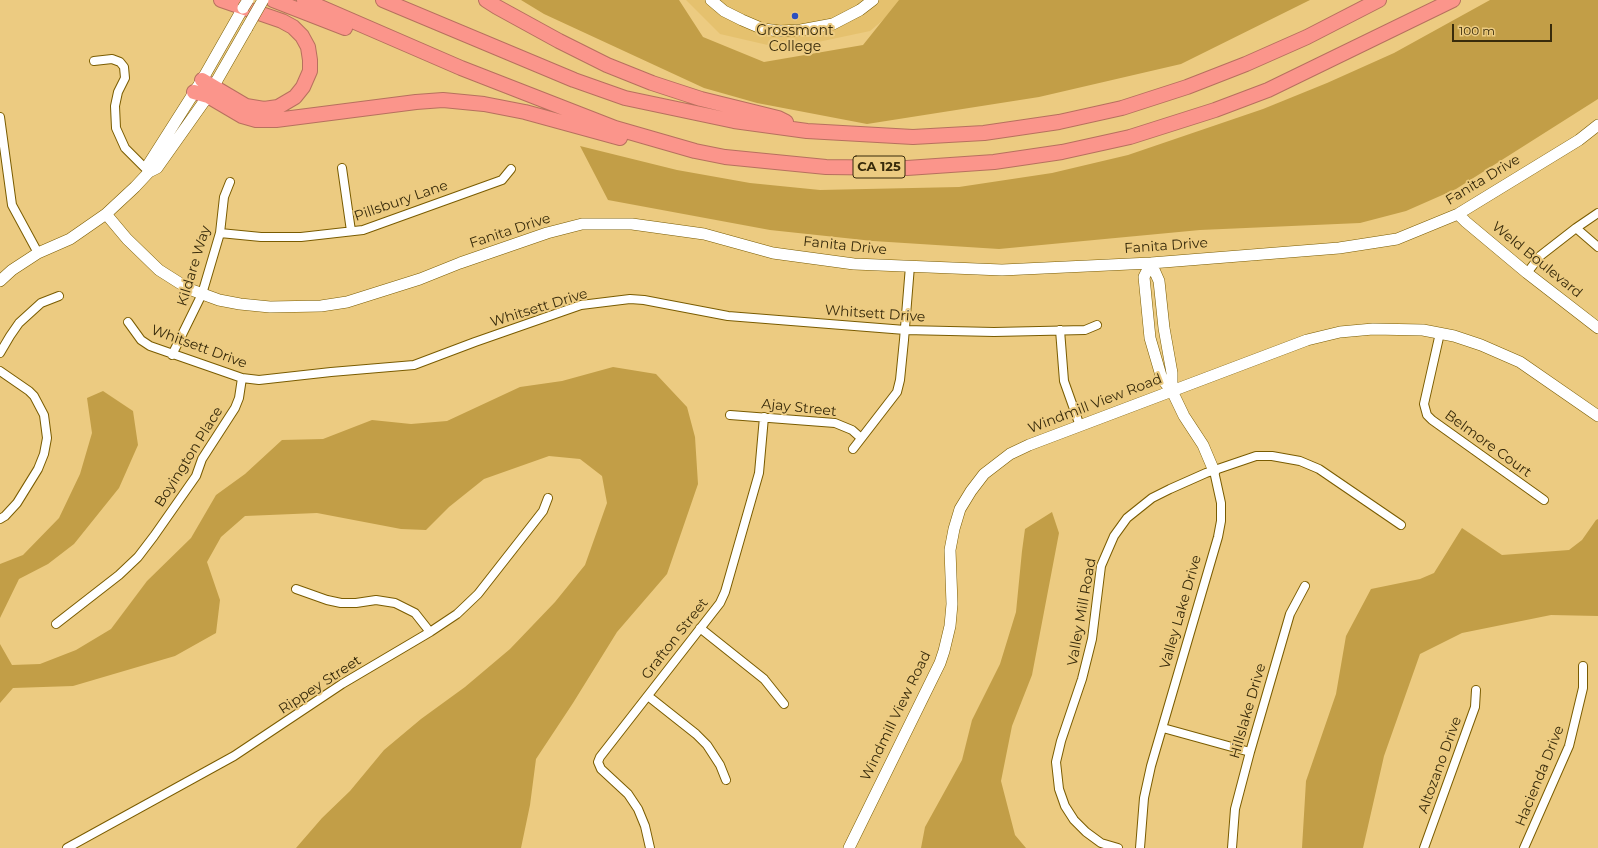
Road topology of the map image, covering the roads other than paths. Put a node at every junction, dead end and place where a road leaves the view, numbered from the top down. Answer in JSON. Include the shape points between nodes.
{"nodes":[{"id":1,"x":221,"y":0,"type":"edge"},
{"id":2,"x":248,"y":0,"type":"edge"},
{"id":3,"x":263,"y":0,"type":"edge"},
{"id":4,"x":273,"y":0,"type":"edge"},
{"id":5,"x":304,"y":0,"type":"edge"},
{"id":6,"x":384,"y":0,"type":"edge"},
{"id":7,"x":486,"y":0,"type":"edge"},
{"id":8,"x":711,"y":0,"type":"edge"},
{"id":9,"x":873,"y":0,"type":"edge"},
{"id":10,"x":1379,"y":0,"type":"edge"},
{"id":11,"x":1453,"y":0,"type":"edge"},
{"id":12,"x":442,"y":60,"type":"junction"},
{"id":13,"x":94,"y":62,"type":"dead end"},
{"id":14,"x":204,"y":89,"type":"junction"},
{"id":15,"x":0,"y":117,"type":"edge"},
{"id":16,"x":1598,"y":125,"type":"edge"},
{"id":17,"x":807,"y":131,"type":"junction"},
{"id":18,"x":695,"y":151,"type":"junction"},
{"id":19,"x":342,"y":168,"type":"dead end"},
{"id":20,"x":511,"y":169,"type":"dead end"},
{"id":21,"x":149,"y":172,"type":"junction"},
{"id":22,"x":230,"y":182,"type":"dead end"},
{"id":23,"x":1598,"y":213,"type":"edge"},
{"id":24,"x":106,"y":214,"type":"junction"},
{"id":25,"x":1458,"y":214,"type":"junction"},
{"id":26,"x":1576,"y":228,"type":"junction"},
{"id":27,"x":351,"y":231,"type":"junction"},
{"id":28,"x":220,"y":233,"type":"junction"},
{"id":29,"x":1598,"y":247,"type":"edge"},
{"id":30,"x":38,"y":253,"type":"junction"},
{"id":31,"x":1151,"y":262,"type":"junction"},
{"id":32,"x":910,"y":266,"type":"junction"},
{"id":33,"x":1527,"y":274,"type":"junction"},
{"id":34,"x":0,"y":281,"type":"edge"},
{"id":35,"x":202,"y":294,"type":"junction"},
{"id":36,"x":58,"y":296,"type":"dead end"},
{"id":37,"x":128,"y":322,"type":"dead end"},
{"id":38,"x":1097,"y":325,"type":"dead end"},
{"id":39,"x":1598,"y":328,"type":"edge"},
{"id":40,"x":905,"y":330,"type":"junction"},
{"id":41,"x":1060,"y":330,"type":"junction"},
{"id":42,"x":1440,"y":333,"type":"junction"},
{"id":43,"x":0,"y":353,"type":"edge"},
{"id":44,"x":172,"y":355,"type":"junction"},
{"id":45,"x":0,"y":371,"type":"edge"},
{"id":46,"x":242,"y":378,"type":"junction"},
{"id":47,"x":1172,"y":391,"type":"junction"},
{"id":48,"x":730,"y":415,"type":"dead end"},
{"id":49,"x":1598,"y":416,"type":"edge"},
{"id":50,"x":764,"y":417,"type":"junction"},
{"id":51,"x":1080,"y":426,"type":"junction"},
{"id":52,"x":861,"y":438,"type":"junction"},
{"id":53,"x":853,"y":449,"type":"dead end"},
{"id":54,"x":1214,"y":471,"type":"junction"},
{"id":55,"x":548,"y":498,"type":"dead end"},
{"id":56,"x":1544,"y":500,"type":"dead end"},
{"id":57,"x":0,"y":519,"type":"edge"},
{"id":58,"x":1400,"y":525,"type":"dead end"},
{"id":59,"x":1305,"y":586,"type":"dead end"},
{"id":60,"x":296,"y":588,"type":"dead end"},
{"id":61,"x":56,"y":624,"type":"dead end"},
{"id":62,"x":700,"y":628,"type":"junction"},
{"id":63,"x":430,"y":632,"type":"junction"},
{"id":64,"x":1583,"y":666,"type":"dead end"},
{"id":65,"x":1476,"y":690,"type":"dead end"},
{"id":66,"x":648,"y":696,"type":"junction"},
{"id":67,"x":784,"y":704,"type":"dead end"},
{"id":68,"x":1163,"y":728,"type":"junction"},
{"id":69,"x":1250,"y":752,"type":"junction"},
{"id":70,"x":726,"y":780,"type":"dead end"},
{"id":71,"x":67,"y":848,"type":"edge"},
{"id":72,"x":650,"y":848,"type":"edge"},
{"id":73,"x":849,"y":848,"type":"edge"},
{"id":74,"x":1118,"y":848,"type":"edge"},
{"id":75,"x":1140,"y":848,"type":"edge"},
{"id":76,"x":1232,"y":848,"type":"edge"},
{"id":77,"x":1424,"y":848,"type":"edge"},
{"id":78,"x":1524,"y":848,"type":"edge"}],
"edges":[{"from":1,"to":14,"type":"highway","via":[[293,27],[308,47],[310,66],[306,82],[295,97],[284,105],[271,109],[246,106]]},
{"from":2,"to":14,"type":"main road","bridge":true,"via":[[235,21]]},
{"from":3,"to":14,"type":"main road","bridge":true,"via":[[247,28]]},
{"from":4,"to":12,"type":"highway","via":[[374,39]]},
{"from":5,"to":12,"type":"highway","number":"CA 125"},
{"from":6,"to":17,"type":"highway","number":"CA 125","via":[[574,80],[625,98],[734,121]]},
{"from":7,"to":17,"type":"highway","via":[[552,38],[607,65],[652,83],[778,118]]},
{"from":8,"to":9,"type":"main road","via":[[724,11],[742,20],[764,29],[780,31],[832,24],[860,10]]},
{"from":10,"to":17,"type":"highway","number":"CA 125","via":[[1307,37],[1246,64],[1122,108],[1059,122],[984,133],[913,137]]},
{"from":11,"to":18,"type":"highway","number":"CA 125","via":[[1268,90],[1130,137],[1062,152],[994,162],[907,168],[826,167],[725,157]]},
{"from":12,"to":18,"type":"highway","number":"CA 125","via":[[615,128]]},
{"from":13,"to":21,"type":"street","via":[[112,59],[124,67],[125,78],[115,106],[116,128],[125,148]]},
{"from":14,"to":18,"type":"highway","via":[[242,116],[263,120],[443,100],[525,112],[624,139]]},
{"from":14,"to":21,"type":"main road","via":[[148,165]]},
{"from":15,"to":30,"type":"street","via":[[12,205]]},
{"from":16,"to":25,"type":"main road","name":"Fanita Drive","via":[[1579,140]]},
{"from":19,"to":27,"type":"street"},
{"from":20,"to":27,"type":"street","name":"Pillsbury Lane","via":[[502,180],[363,230]]},
{"from":21,"to":24,"type":"main road"},
{"from":22,"to":28,"type":"street","name":"Kildare Way","via":[[224,197]]},
{"from":23,"to":26,"type":"street"},
{"from":24,"to":30,"type":"main road","via":[[70,239]]},
{"from":24,"to":35,"type":"main road","name":"Fanita Drive","via":[[159,270]]},
{"from":25,"to":31,"type":"main road","name":"Fanita Drive","via":[[1414,233],[1383,242],[1339,248]]},
{"from":25,"to":33,"type":"main road","name":"Weld Boulevard"},
{"from":26,"to":29,"type":"street"},
{"from":26,"to":33,"type":"street","via":[[1540,256]]},
{"from":27,"to":28,"type":"street","name":"Pillsbury Lane","via":[[301,237]]},
{"from":28,"to":35,"type":"street","name":"Kildare Way"},
{"from":30,"to":34,"type":"main road"},
{"from":31,"to":32,"type":"main road","name":"Fanita Drive","via":[[1002,270]]},
{"from":31,"to":47,"type":"main road","name":"Valley Lake Drive","via":[[1159,281],[1172,373]]},
{"from":31,"to":47,"type":"main road","name":"Valley Lake Drive","via":[[1144,277],[1150,338],[1162,379]]},
{"from":32,"to":35,"type":"main road","name":"Fanita Drive","via":[[854,264],[773,253],[704,234],[632,224],[582,224],[547,233],[420,279],[347,302],[287,308],[255,306]]},
{"from":32,"to":40,"type":"street"},
{"from":33,"to":39,"type":"main road","name":"Weld Boulevard"},
{"from":35,"to":44,"type":"street","name":"Kildare Way"},
{"from":36,"to":43,"type":"street","via":[[41,303],[19,323]]},
{"from":37,"to":44,"type":"street","name":"Whitsett Drive","via":[[141,340]]},
{"from":38,"to":41,"type":"street","name":"Whitsett Drive","via":[[1085,330]]},
{"from":40,"to":41,"type":"street","name":"Whitsett Drive"},
{"from":40,"to":46,"type":"street","name":"Whitsett Drive","via":[[728,316],[630,299],[581,305],[414,366],[259,380]]},
{"from":40,"to":52,"type":"street","via":[[897,392]]},
{"from":41,"to":51,"type":"street","via":[[1064,381]]},
{"from":42,"to":47,"type":"main road","name":"Windmill View Road","via":[[1390,328],[1329,335],[1307,340]]},
{"from":42,"to":49,"type":"main road","name":"Windmill View Road","via":[[1481,344],[1520,362]]},
{"from":42,"to":56,"type":"street","name":"Belmore Court","via":[[1424,404],[1427,415]]},
{"from":44,"to":46,"type":"street","name":"Whitsett Drive"},
{"from":45,"to":57,"type":"street","via":[[34,396],[44,415],[47,438],[38,469],[17,503]]},
{"from":46,"to":61,"type":"street","name":"Boyington Place","via":[[235,408],[202,459],[196,476],[154,536],[138,557],[119,575]]},
{"from":47,"to":51,"type":"main road","name":"Windmill View Road"},
{"from":47,"to":54,"type":"main road","name":"Valley Lake Drive","via":[[1184,416],[1203,445]]},
{"from":48,"to":50,"type":"street","name":"Ajay Street"},
{"from":50,"to":52,"type":"street","name":"Ajay Street","via":[[835,423],[852,430]]},
{"from":50,"to":62,"type":"street","name":"Grafton Street","via":[[759,473],[725,592],[720,603]]},
{"from":51,"to":73,"type":"main road","name":"Windmill View Road","via":[[1010,454],[984,474],[965,500],[952,539],[950,626],[940,663]]},
{"from":52,"to":53,"type":"street"},
{"from":54,"to":58,"type":"street","name":"Valley Mill Road","via":[[1256,456],[1279,456],[1300,460],[1319,469]]},
{"from":54,"to":68,"type":"street","name":"Valley Lake Drive","via":[[1221,503],[1221,521]]},
{"from":54,"to":74,"type":"street","name":"Valley Mill Road","via":[[1161,493],[1135,511],[1114,536],[1101,566],[1092,639],[1082,680],[1061,741],[1056,771],[1062,798],[1074,820],[1101,843]]},
{"from":55,"to":63,"type":"street","name":"Rippey Street","via":[[543,511],[478,594],[457,614]]},
{"from":59,"to":69,"type":"street","name":"Hillslake Drive","via":[[1290,614]]},
{"from":60,"to":63,"type":"street","via":[[341,603],[376,600],[395,603],[415,613]]},
{"from":62,"to":66,"type":"street","name":"Grafton Street"},
{"from":62,"to":67,"type":"street","via":[[764,679]]},
{"from":63,"to":71,"type":"street","name":"Rippey Street","via":[[342,684],[234,756]]},
{"from":64,"to":78,"type":"street","name":"Hacienda Drive","via":[[1583,688],[1569,746]]},
{"from":65,"to":77,"type":"street","name":"Altozano Drive","via":[[1476,707]]},
{"from":66,"to":70,"type":"street","via":[[707,745]]},
{"from":66,"to":72,"type":"street","name":"Grafton Street","via":[[600,756],[598,762],[601,769],[628,794],[638,809]]},
{"from":68,"to":69,"type":"street"},
{"from":68,"to":75,"type":"street","name":"Valley Lake Drive","via":[[1144,798]]},
{"from":69,"to":76,"type":"street","name":"Hillslake Drive","via":[[1234,809]]}]}
